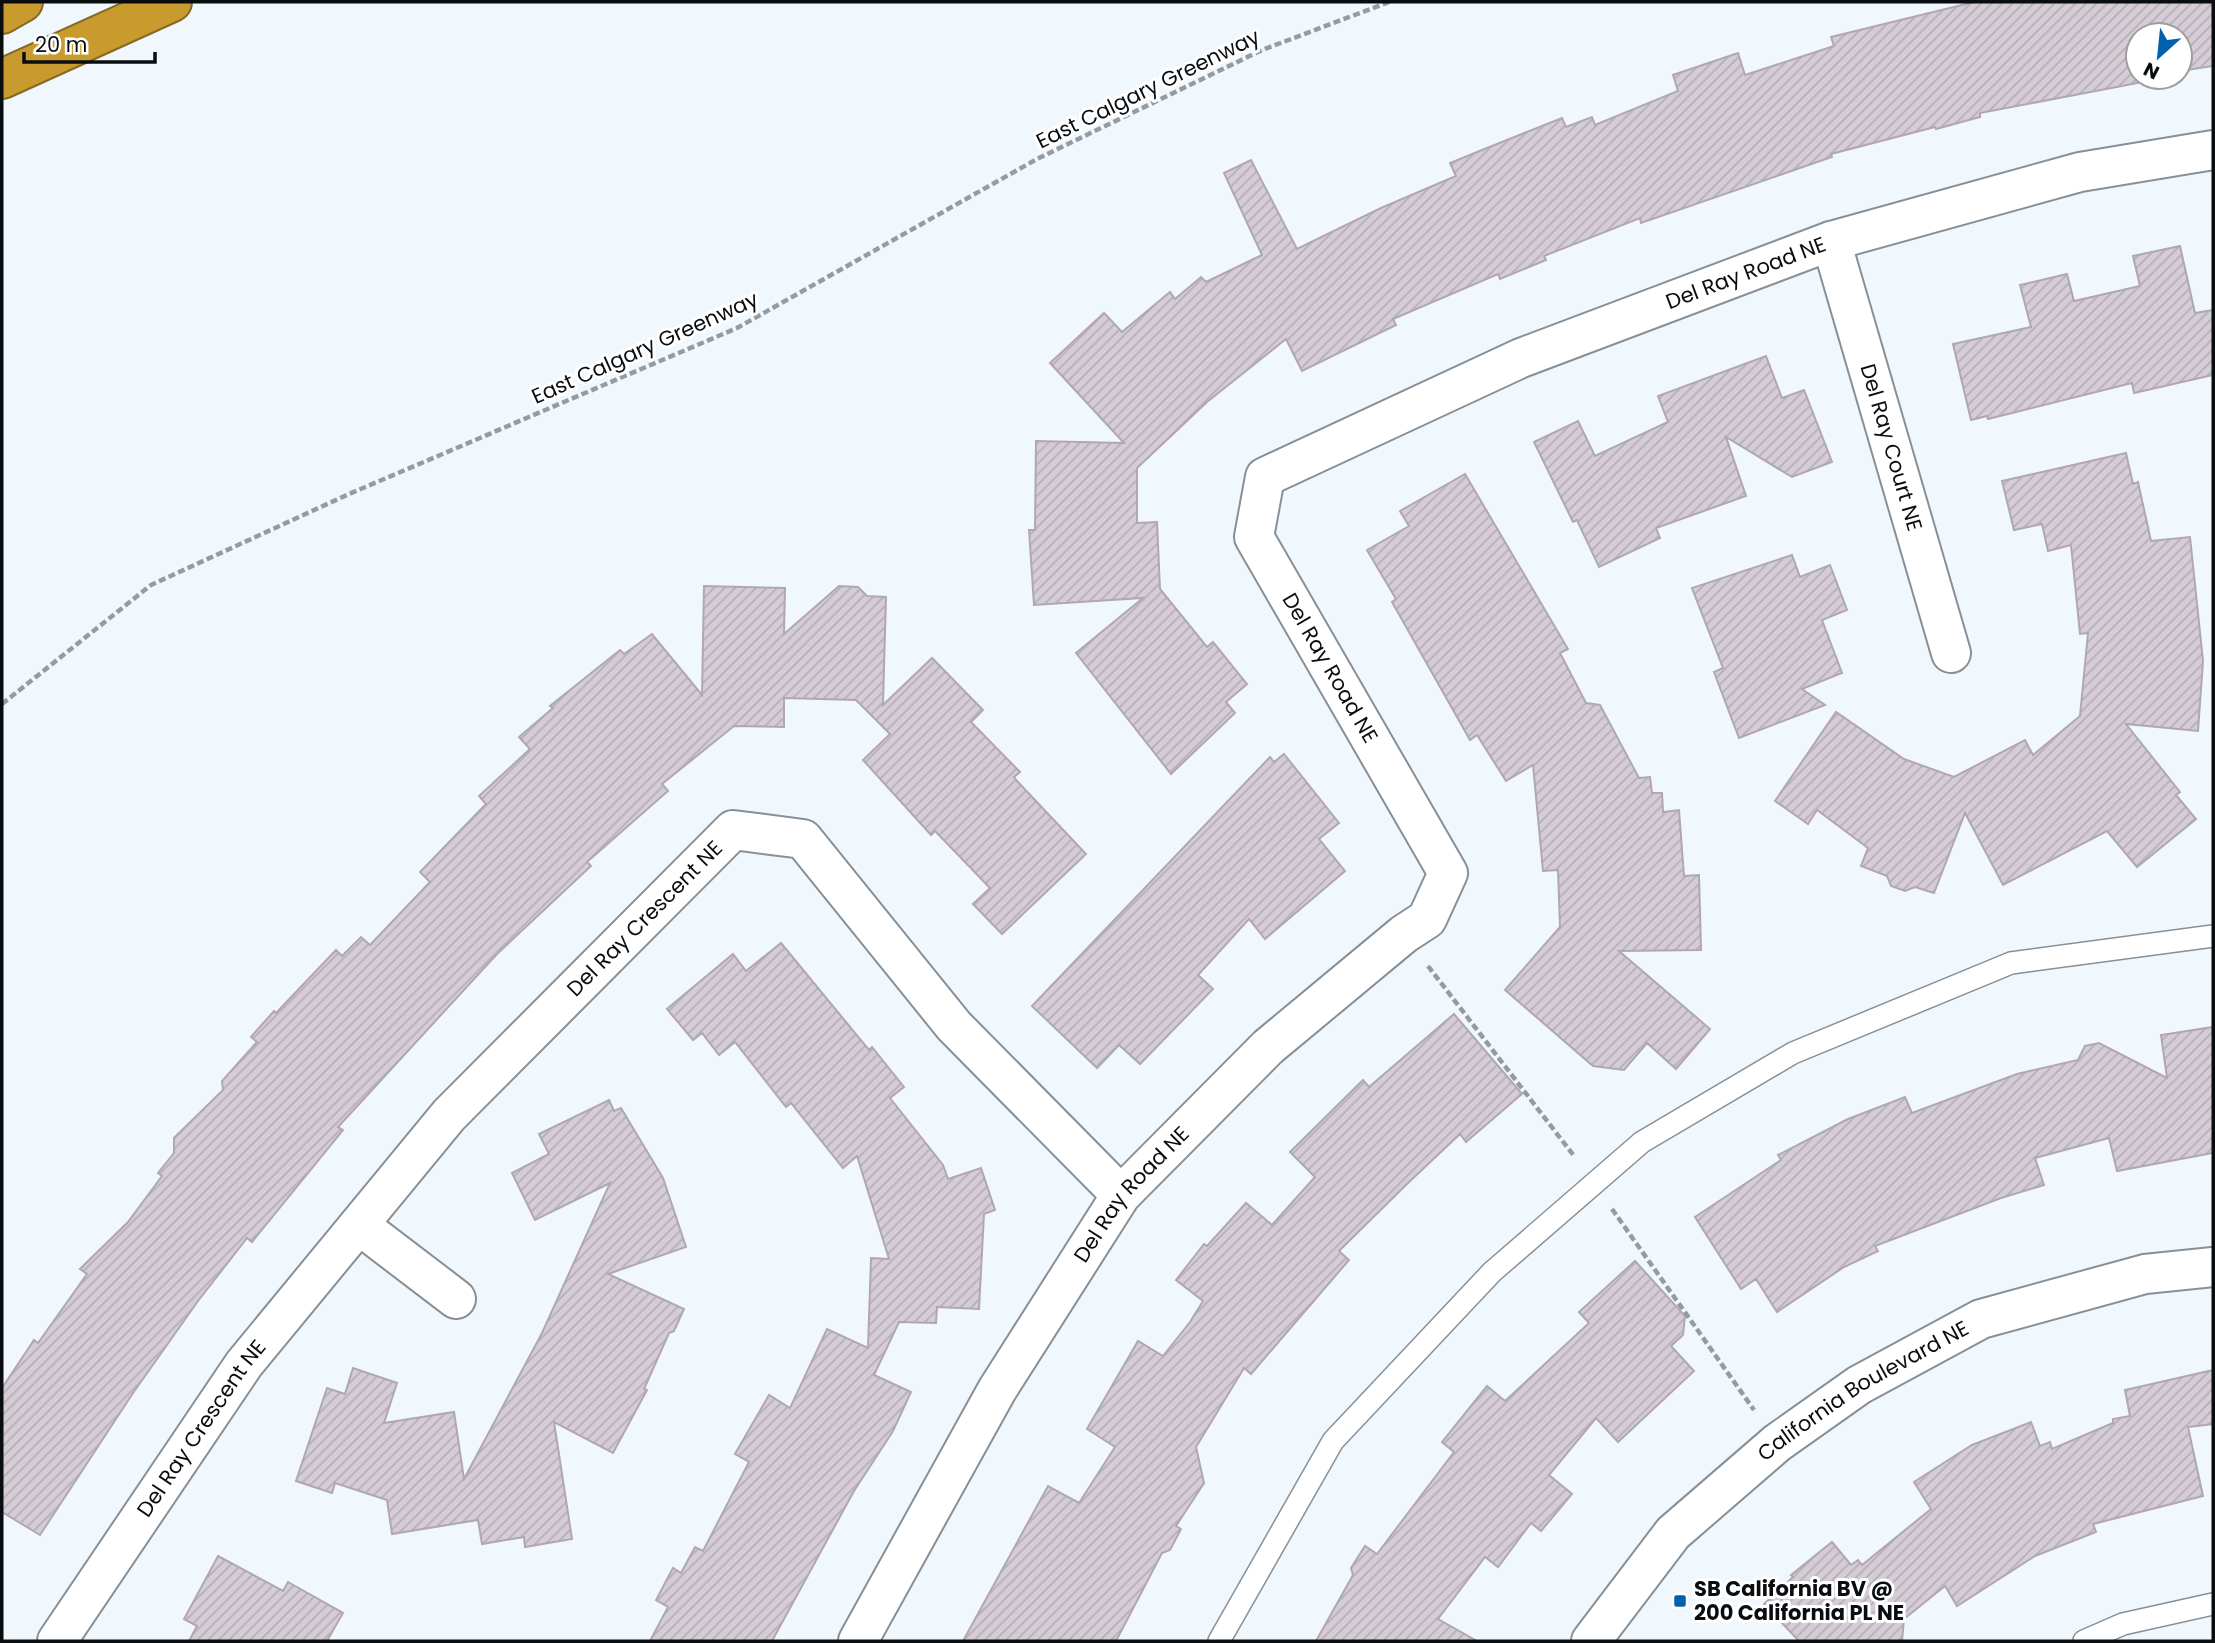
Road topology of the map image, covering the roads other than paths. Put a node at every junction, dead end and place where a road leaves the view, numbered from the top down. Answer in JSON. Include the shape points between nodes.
{"nodes":[{"id":1,"x":23,"y":2,"type":"edge"},
{"id":2,"x":172,"y":2,"type":"edge"},
{"id":3,"x":2,"y":14,"type":"edge"},
{"id":4,"x":2,"y":79,"type":"edge"},
{"id":5,"x":2213,"y":150,"type":"edge"},
{"id":6,"x":1831,"y":241,"type":"junction"},
{"id":7,"x":1951,"y":653,"type":"dead end"},
{"id":8,"x":2213,"y":936,"type":"edge"},
{"id":9,"x":1121,"y":1195,"type":"junction"},
{"id":10,"x":359,"y":1225,"type":"junction"},
{"id":11,"x":2213,"y":1267,"type":"edge"},
{"id":12,"x":456,"y":1299,"type":"dead end"},
{"id":13,"x":2213,"y":1604,"type":"edge"},
{"id":14,"x":57,"y":1641,"type":"edge"},
{"id":15,"x":858,"y":1641,"type":"edge"},
{"id":16,"x":1219,"y":1641,"type":"edge"},
{"id":17,"x":1591,"y":1641,"type":"edge"},
{"id":18,"x":2084,"y":1641,"type":"edge"}],
"edges":[{"from":1,"to":3,"type":"highway"},
{"from":2,"to":4,"type":"highway"},
{"from":5,"to":6,"type":"street","name":"Del Ray Road NE","via":[[2080,172]]},
{"from":6,"to":7,"type":"street","name":"Del Ray Court NE"},
{"from":6,"to":9,"type":"street","name":"Del Ray Road NE","via":[[1521,358],[1265,477],[1254,537],[1448,873],[1427,919],[1268,1046]]},
{"from":8,"to":16,"type":"lane","via":[[2011,964],[1793,1053],[1642,1142],[1492,1272],[1333,1441]]},
{"from":9,"to":10,"type":"street","name":"Del Ray Crescent NE","via":[[954,1026],[803,839],[733,830],[449,1115]]},
{"from":9,"to":15,"type":"street","name":"Del Ray Road NE","via":[[997,1390]]},
{"from":10,"to":12,"type":"street"},
{"from":10,"to":14,"type":"street","name":"Del Ray Crescent NE","via":[[244,1364]]},
{"from":11,"to":17,"type":"street","name":"California Boulevard NE","via":[[2145,1274],[1981,1319],[1859,1385],[1777,1443],[1673,1533]]},
{"from":13,"to":18,"type":"lane","via":[[2123,1624]]}]}
